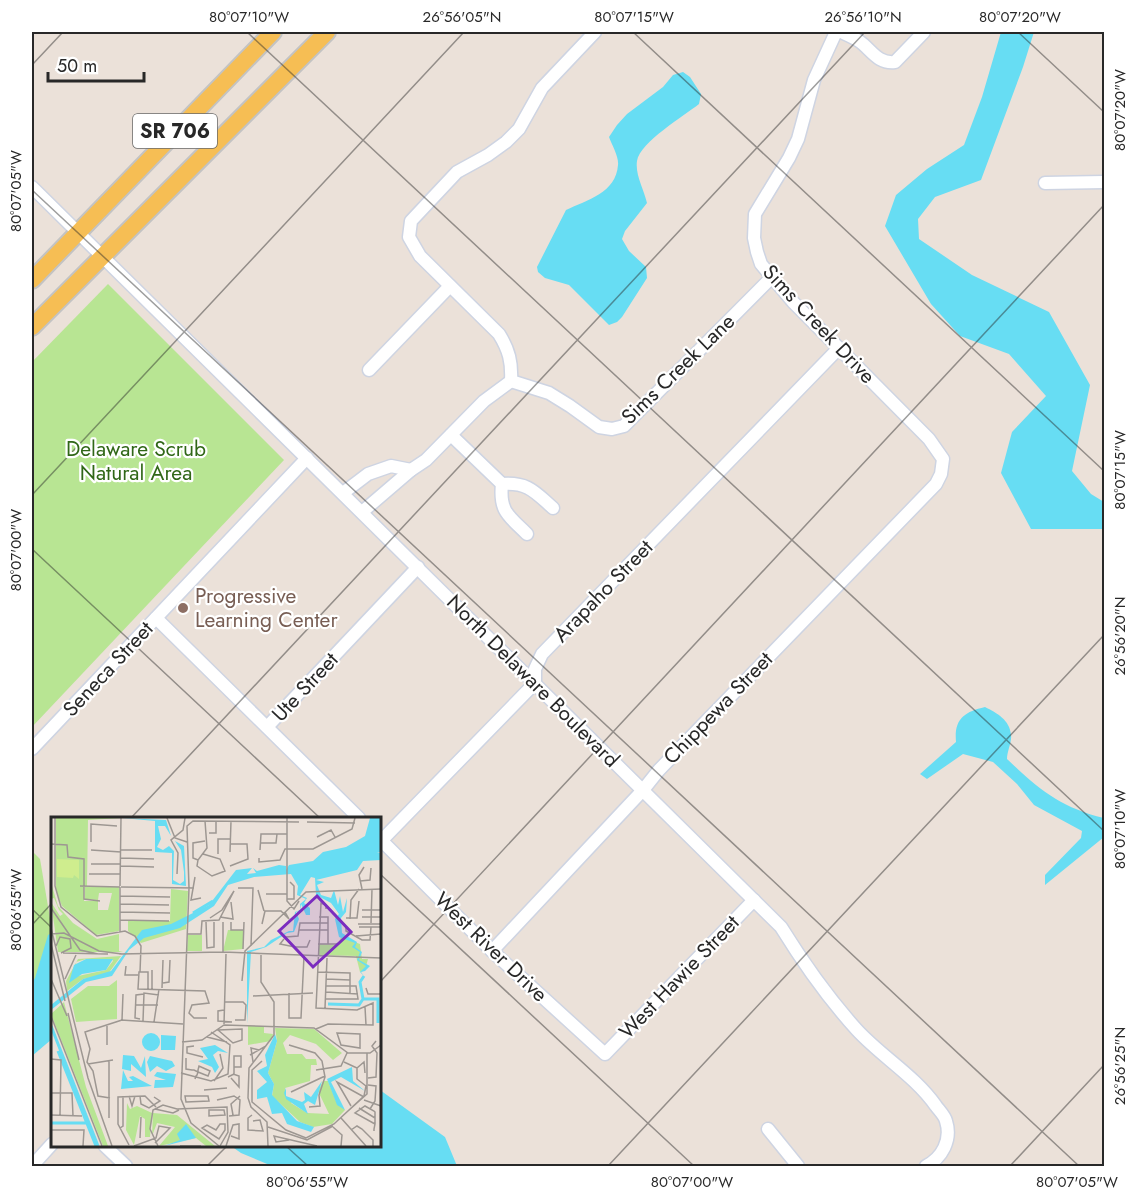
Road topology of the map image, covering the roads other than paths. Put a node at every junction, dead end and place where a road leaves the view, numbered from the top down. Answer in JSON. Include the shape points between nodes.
{"nodes":[{"id":1,"x":273,"y":32,"type":"edge"},
{"id":2,"x":327,"y":32,"type":"edge"},
{"id":3,"x":595,"y":32,"type":"edge"},
{"id":4,"x":836,"y":32,"type":"edge"},
{"id":5,"x":842,"y":32,"type":"edge"},
{"id":6,"x":924,"y":32,"type":"edge"},
{"id":7,"x":1104,"y":182,"type":"edge"},
{"id":8,"x":1045,"y":183,"type":"dead end"},
{"id":9,"x":32,"y":187,"type":"edge"},
{"id":10,"x":77,"y":233,"type":"junction"},
{"id":11,"x":100,"y":256,"type":"junction"},
{"id":12,"x":771,"y":278,"type":"junction"},
{"id":13,"x":32,"y":280,"type":"edge"},
{"id":14,"x":450,"y":286,"type":"junction"},
{"id":15,"x":32,"y":327,"type":"edge"},
{"id":16,"x":839,"y":348,"type":"junction"},
{"id":17,"x":369,"y":370,"type":"dead end"},
{"id":18,"x":511,"y":381,"type":"junction"},
{"id":19,"x":451,"y":435,"type":"junction"},
{"id":20,"x":307,"y":458,"type":"junction"},
{"id":21,"x":943,"y":466,"type":"joint"},
{"id":22,"x":411,"y":470,"type":"junction"},
{"id":23,"x":502,"y":484,"type":"junction"},
{"id":24,"x":343,"y":493,"type":"junction"},
{"id":25,"x":553,"y":508,"type":"dead end"},
{"id":26,"x":362,"y":512,"type":"junction"},
{"id":27,"x":527,"y":534,"type":"dead end"},
{"id":28,"x":418,"y":567,"type":"junction"},
{"id":29,"x":156,"y":618,"type":"junction"},
{"id":30,"x":535,"y":683,"type":"junction"},
{"id":31,"x":267,"y":727,"type":"junction"},
{"id":32,"x":32,"y":749,"type":"edge"},
{"id":33,"x":643,"y":790,"type":"junction"},
{"id":34,"x":357,"y":817,"type":"edge"},
{"id":35,"x":381,"y":839,"type":"edge"},
{"id":36,"x":381,"y":841,"type":"edge"},
{"id":37,"x":754,"y":900,"type":"junction"},
{"id":38,"x":492,"y":951,"type":"junction"},
{"id":39,"x":605,"y":1054,"type":"joint"},
{"id":40,"x":768,"y":1129,"type":"dead end"},
{"id":41,"x":51,"y":1145,"type":"edge"},
{"id":42,"x":106,"y":1147,"type":"edge"},
{"id":43,"x":32,"y":1166,"type":"edge"},
{"id":44,"x":126,"y":1167,"type":"edge"},
{"id":45,"x":798,"y":1167,"type":"edge"},
{"id":46,"x":926,"y":1167,"type":"edge"}],
"edges":[{"from":1,"to":10,"type":"main road","number":"SR 706"},
{"from":2,"to":11,"type":"main road","number":"SR 706"},
{"from":3,"to":14,"type":"street","via":[[542,88],[519,129],[506,142],[457,172],[411,221],[409,237],[415,248]]},
{"from":4,"to":12,"type":"street","name":"Sims Creek Drive","via":[[818,67],[798,139],[755,214],[757,252]]},
{"from":5,"to":6,"type":"street","via":[[887,63],[895,62]]},
{"from":7,"to":8,"type":"street"},
{"from":9,"to":10,"type":"street","name":"North Delaware Boulevard"},
{"from":10,"to":11,"type":"street","name":"North Delaware Boulevard"},
{"from":10,"to":13,"type":"main road","number":"SR 706"},
{"from":11,"to":15,"type":"main road","number":"SR 706"},
{"from":11,"to":20,"type":"street","name":"North Delaware Boulevard"},
{"from":12,"to":16,"type":"street","name":"Sims Creek Drive"},
{"from":12,"to":18,"type":"street","name":"Sims Creek Lane","via":[[624,426],[599,427],[549,393]]},
{"from":14,"to":17,"type":"street"},
{"from":14,"to":18,"type":"street","via":[[508,347]]},
{"from":16,"to":21,"type":"street","name":"Sims Creek Drive","via":[[929,439],[943,459]]},
{"from":16,"to":30,"type":"street","name":"Arapaho Street","via":[[542,654],[535,669]]},
{"from":18,"to":19,"type":"street","via":[[484,401]]},
{"from":19,"to":22,"type":"street"},
{"from":19,"to":23,"type":"street"},
{"from":20,"to":24,"type":"street","name":"North Delaware Boulevard"},
{"from":20,"to":29,"type":"street","name":"Seneca Street"},
{"from":21,"to":33,"type":"street","name":"Chippewa Street","via":[[936,484]]},
{"from":22,"to":24,"type":"street","via":[[391,466],[368,474]]},
{"from":22,"to":26,"type":"street"},
{"from":23,"to":25,"type":"street","via":[[520,483]]},
{"from":23,"to":27,"type":"street","via":[[504,512]]},
{"from":24,"to":26,"type":"street","name":"North Delaware Boulevard"},
{"from":26,"to":28,"type":"street","name":"North Delaware Boulevard"},
{"from":28,"to":30,"type":"street","name":"North Delaware Boulevard"},
{"from":28,"to":31,"type":"street","name":"Ute Street"},
{"from":29,"to":31,"type":"street"},
{"from":29,"to":32,"type":"street","name":"Seneca Street"},
{"from":30,"to":33,"type":"street","name":"North Delaware Boulevard"},
{"from":30,"to":35,"type":"street"},
{"from":31,"to":34,"type":"street"},
{"from":33,"to":37,"type":"street","name":"North Delaware Boulevard"},
{"from":33,"to":38,"type":"street","name":"Chippewa Street"},
{"from":36,"to":38,"type":"street","name":"West River Drive"},
{"from":37,"to":39,"type":"street","name":"West Hawie Street"},
{"from":37,"to":46,"type":"street","name":"North Delaware Boulevard","via":[[782,927],[802,961],[859,1032],[924,1089],[946,1120],[948,1140],[936,1161]]},
{"from":38,"to":39,"type":"street","name":"West River Drive"},
{"from":40,"to":45,"type":"street"},
{"from":41,"to":43,"type":"street"},
{"from":42,"to":44,"type":"street"}]}
